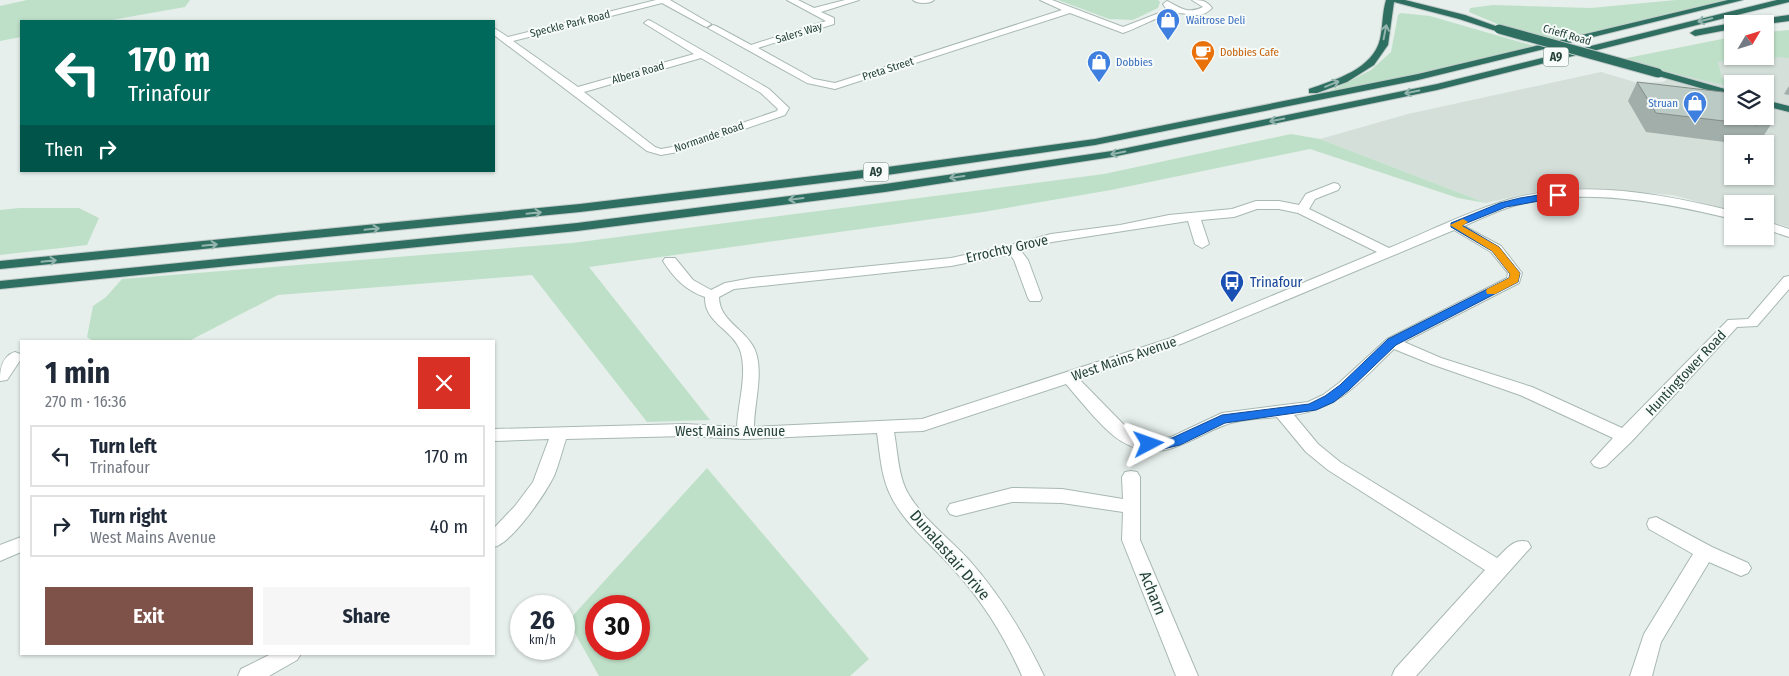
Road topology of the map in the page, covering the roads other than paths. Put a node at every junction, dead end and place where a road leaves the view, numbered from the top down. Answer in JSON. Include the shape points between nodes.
{"nodes":[{"id":1,"x":665,"y":0,"type":"edge"},
{"id":2,"x":790,"y":0,"type":"edge"},
{"id":3,"x":855,"y":0,"type":"edge"},
{"id":4,"x":917,"y":0,"type":"edge"},
{"id":5,"x":930,"y":0,"type":"edge"},
{"id":6,"x":1044,"y":0,"type":"edge"},
{"id":7,"x":1172,"y":0,"type":"edge"},
{"id":8,"x":1196,"y":0,"type":"edge"},
{"id":9,"x":1390,"y":0,"type":"edge"},
{"id":10,"x":1415,"y":0,"type":"edge"},
{"id":11,"x":1434,"y":0,"type":"edge"},
{"id":12,"x":1740,"y":0,"type":"edge"},
{"id":13,"x":1787,"y":0,"type":"edge"},
{"id":14,"x":1401,"y":1,"type":"edge"},
{"id":15,"x":1070,"y":10,"type":"junction"},
{"id":16,"x":1174,"y":10,"type":"junction"},
{"id":17,"x":814,"y":12,"type":"junction"},
{"id":18,"x":1462,"y":17,"type":"junction"},
{"id":19,"x":1789,"y":18,"type":"edge"},
{"id":20,"x":1774,"y":20,"type":"edge"},
{"id":21,"x":648,"y":23,"type":"dead end"},
{"id":22,"x":710,"y":26,"type":"joint"},
{"id":23,"x":1724,"y":28,"type":"edge"},
{"id":24,"x":495,"y":32,"type":"edge"},
{"id":25,"x":506,"y":40,"type":"junction"},
{"id":26,"x":750,"y":48,"type":"junction"},
{"id":27,"x":701,"y":55,"type":"junction"},
{"id":28,"x":1437,"y":87,"type":"junction"},
{"id":29,"x":576,"y":90,"type":"junction"},
{"id":30,"x":1724,"y":92,"type":"edge"},
{"id":31,"x":1774,"y":105,"type":"edge"},
{"id":32,"x":1789,"y":109,"type":"edge"},
{"id":33,"x":1235,"y":114,"type":"junction"},
{"id":34,"x":1334,"y":187,"type":"dead end"},
{"id":35,"x":1302,"y":210,"type":"junction"},
{"id":36,"x":1724,"y":213,"type":"edge"},
{"id":37,"x":1193,"y":216,"type":"junction"},
{"id":38,"x":1454,"y":225,"type":"junction"},
{"id":39,"x":1774,"y":228,"type":"edge"},
{"id":40,"x":1789,"y":233,"type":"edge"},
{"id":41,"x":1202,"y":244,"type":"dead end"},
{"id":42,"x":1013,"y":249,"type":"junction"},
{"id":43,"x":1389,"y":253,"type":"junction"},
{"id":44,"x":670,"y":261,"type":"dead end"},
{"id":45,"x":0,"y":265,"type":"edge"},
{"id":46,"x":1789,"y":280,"type":"edge"},
{"id":47,"x":0,"y":285,"type":"edge"},
{"id":48,"x":712,"y":295,"type":"junction"},
{"id":49,"x":1035,"y":298,"type":"dead end"},
{"id":50,"x":1782,"y":298,"type":"edge"},
{"id":51,"x":1392,"y":342,"type":"junction"},
{"id":52,"x":12,"y":358,"type":"edge"},
{"id":53,"x":1,"y":376,"type":"edge"},
{"id":54,"x":1069,"y":378,"type":"junction"},
{"id":55,"x":1283,"y":413,"type":"junction"},
{"id":56,"x":884,"y":427,"type":"junction"},
{"id":57,"x":560,"y":433,"type":"junction"},
{"id":58,"x":745,"y":433,"type":"junction"},
{"id":59,"x":495,"y":435,"type":"edge"},
{"id":60,"x":1626,"y":437,"type":"junction"},
{"id":61,"x":1600,"y":462,"type":"dead end"},
{"id":62,"x":1131,"y":477,"type":"dead end"},
{"id":63,"x":1132,"y":507,"type":"junction"},
{"id":64,"x":956,"y":510,"type":"dead end"},
{"id":65,"x":1656,"y":524,"type":"dead end"},
{"id":66,"x":495,"y":539,"type":"edge"},
{"id":67,"x":20,"y":544,"type":"edge"},
{"id":68,"x":1521,"y":547,"type":"dead end"},
{"id":69,"x":1705,"y":552,"type":"junction"},
{"id":70,"x":0,"y":553,"type":"edge"},
{"id":71,"x":1741,"y":568,"type":"dead end"},
{"id":72,"x":1498,"y":569,"type":"junction"},
{"id":73,"x":288,"y":655,"type":"edge"},
{"id":74,"x":249,"y":676,"type":"edge"},
{"id":75,"x":1033,"y":676,"type":"edge"},
{"id":76,"x":1187,"y":676,"type":"edge"},
{"id":77,"x":1403,"y":676,"type":"edge"},
{"id":78,"x":1641,"y":676,"type":"edge"}],
"edges":[{"from":1,"to":22,"type":"street","name":"Speckle Park Road"},
{"from":1,"to":25,"type":"street","name":"Speckle Park Road"},
{"from":2,"to":17,"type":"street","name":"Salers Way"},
{"from":3,"to":17,"type":"street"},
{"from":4,"to":5,"type":"street"},
{"from":6,"to":15,"type":"street"},
{"from":7,"to":16,"type":"street","via":[[1167,6]]},
{"from":8,"to":16,"type":"street","via":[[1208,8],[1197,13]]},
{"from":33,"to":9,"type":"highway","number":"A9","one_way":true,"via":[[1324,87],[1364,68],[1383,45]]},
{"from":10,"to":18,"type":"highway"},
{"from":11,"to":18,"type":"highway"},
{"from":12,"to":33,"type":"highway","number":"A9","via":[[1418,77]]},
{"from":13,"to":28,"type":"highway","number":"A9","one_way":true},
{"from":14,"to":18,"type":"highway","name":"Crieff Road"},
{"from":15,"to":16,"type":"street","via":[[1123,30]]},
{"from":15,"to":26,"type":"street","name":"Preta Street","via":[[835,86],[814,82]]},
{"from":17,"to":26,"type":"street","name":"Salers Way","via":[[831,22]]},
{"from":18,"to":30,"type":"highway","name":"Crieff Road","bridge":true},
{"from":19,"to":20,"type":"highway"},
{"from":21,"to":27,"type":"street","name":"Normande Road"},
{"from":22,"to":26,"type":"street","name":"Preta Street"},
{"from":23,"to":28,"type":"highway","number":"A9"},
{"from":24,"to":25,"type":"street","name":"Normande Road"},
{"from":25,"to":29,"type":"street","name":"Normande Road"},
{"from":27,"to":29,"type":"street","name":"Albera Road"},
{"from":27,"to":29,"type":"street","name":"Normande Road","via":[[764,91],[781,104],[784,108],[781,113],[661,152],[652,149]]},
{"from":28,"to":47,"type":"highway","number":"A9","one_way":true,"via":[[1112,154],[886,188],[577,227]]},
{"from":31,"to":32,"type":"highway"},
{"from":45,"to":33,"type":"highway","number":"A9","one_way":true,"via":[[580,208],[841,177],[1095,142]]},
{"from":34,"to":35,"type":"street","via":[[1310,197]]},
{"from":35,"to":37,"type":"street","name":"Errochty Grove","via":[[1256,205],[1213,217]]},
{"from":35,"to":43,"type":"street","name":"Errochty Grove"},
{"from":36,"to":38,"type":"street","name":"West Mains Avenue","via":[[1650,198],[1588,193],[1520,200]]},
{"from":37,"to":41,"type":"street"},
{"from":37,"to":42,"type":"street","name":"Errochty Grove","via":[[1051,238]]},
{"from":38,"to":43,"type":"street","name":"West Mains Avenue"},
{"from":38,"to":51,"type":"street","via":[[1496,249],[1515,273],[1514,280]]},
{"from":39,"to":40,"type":"street"},
{"from":42,"to":48,"type":"street","name":"Errochty Grove","via":[[951,262],[752,282],[730,286]]},
{"from":42,"to":49,"type":"street","via":[[1021,260]]},
{"from":43,"to":54,"type":"street","name":"West Mains Avenue","via":[[1176,341]]},
{"from":44,"to":48,"type":"street","via":[[694,289]]},
{"from":46,"to":50,"type":"street","name":"Huntingtower Road"},
{"from":48,"to":58,"type":"street","via":[[716,316],[748,351]]},
{"from":50,"to":60,"type":"street","name":"Huntingtower Road","via":[[1752,323],[1733,323]]},
{"from":51,"to":55,"type":"street","via":[[1329,399],[1311,408]]},
{"from":51,"to":60,"type":"street","via":[[1436,361],[1526,391]]},
{"from":52,"to":53,"type":"street"},
{"from":54,"to":55,"type":"street","via":[[1116,428],[1136,442],[1159,445],[1176,442],[1222,420]]},
{"from":54,"to":56,"type":"street","name":"West Mains Avenue","via":[[923,425]]},
{"from":55,"to":72,"type":"street","via":[[1312,448],[1334,466]]},
{"from":56,"to":58,"type":"street","name":"West Mains Avenue"},
{"from":56,"to":75,"type":"street","name":"Dunalastair Drive","via":[[895,483],[903,501],[951,553],[1003,619]]},
{"from":57,"to":58,"type":"street","name":"West Mains Avenue","via":[[685,430]]},
{"from":57,"to":59,"type":"street","name":"West Mains Avenue"},
{"from":57,"to":66,"type":"street","via":[[545,477],[533,497]]},
{"from":60,"to":61,"type":"street","name":"Huntingtower Road"},
{"from":62,"to":63,"type":"street","name":"Acharn"},
{"from":63,"to":64,"type":"street","via":[[1062,496],[1012,495]]},
{"from":63,"to":76,"type":"street","name":"Acharn","via":[[1131,540]]},
{"from":65,"to":69,"type":"street"},
{"from":67,"to":70,"type":"street"},
{"from":68,"to":72,"type":"street"},
{"from":69,"to":71,"type":"street"},
{"from":69,"to":78,"type":"street","via":[[1651,640]]},
{"from":72,"to":77,"type":"street"},
{"from":73,"to":74,"type":"street"}]}
